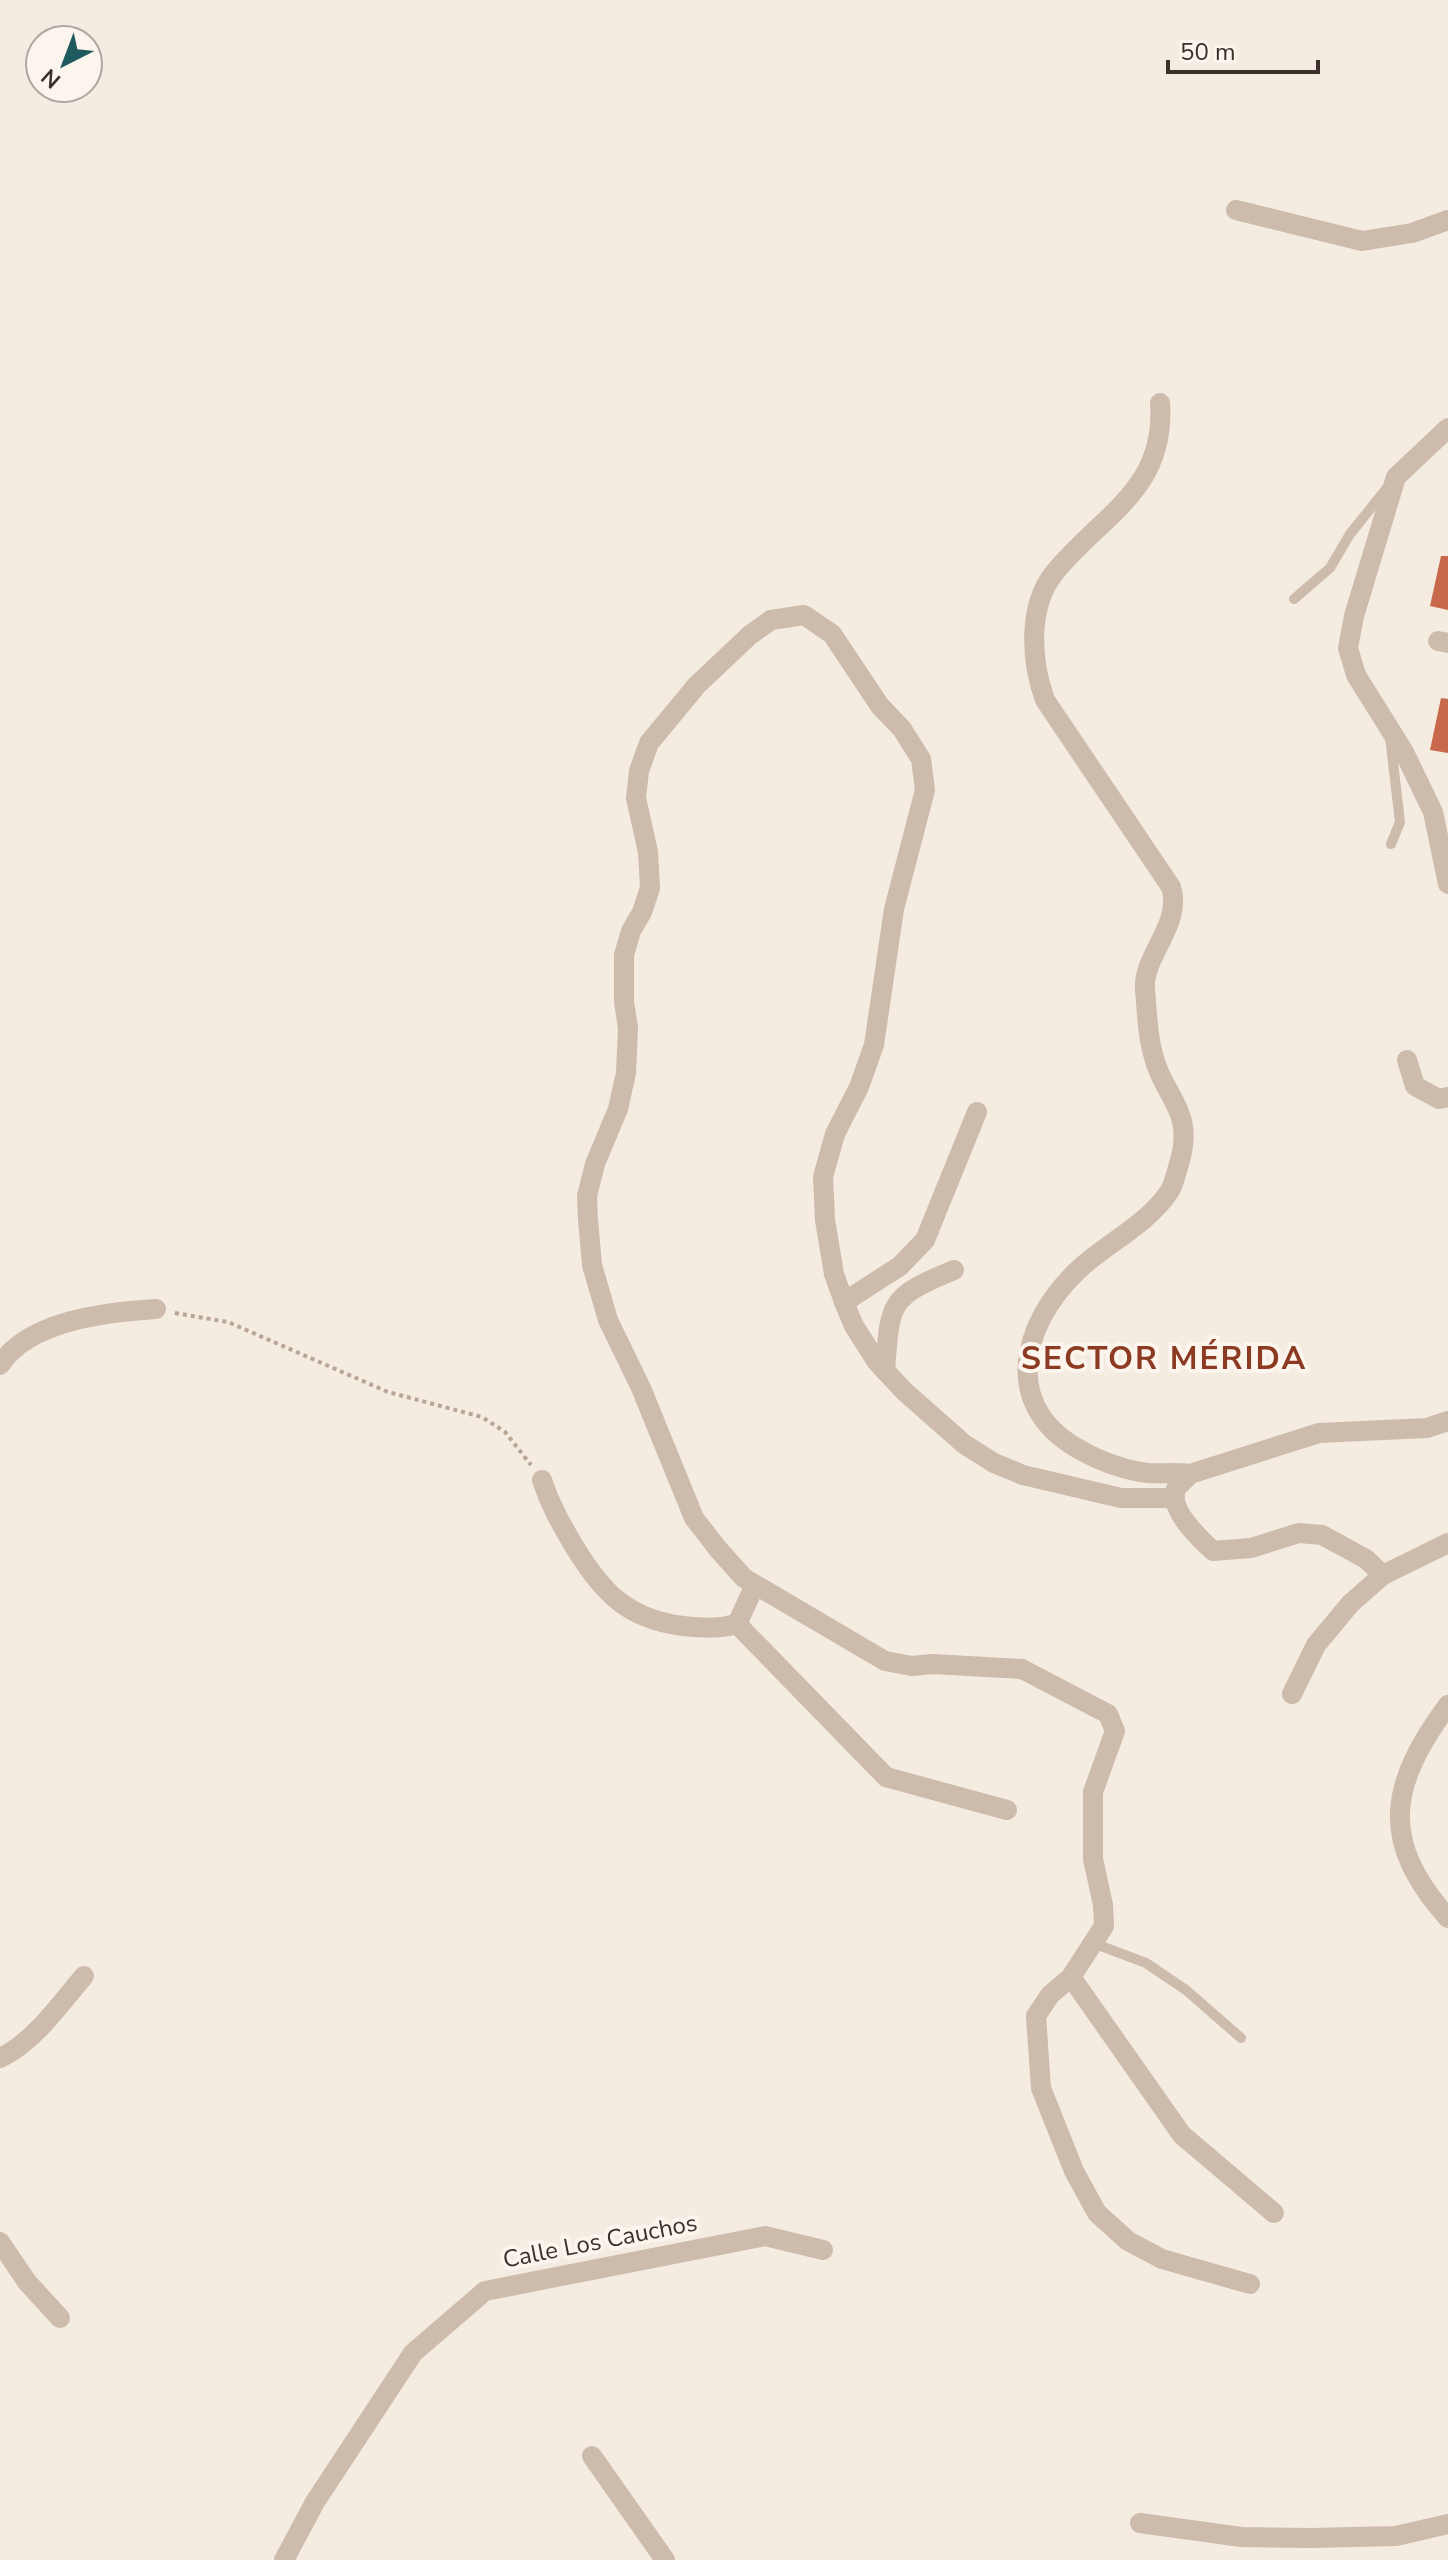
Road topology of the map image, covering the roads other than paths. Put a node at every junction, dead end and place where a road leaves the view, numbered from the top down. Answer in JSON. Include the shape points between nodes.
{"nodes":[{"id":1,"x":1236,"y":210,"type":"dead end"},
{"id":2,"x":1448,"y":220,"type":"edge"},
{"id":3,"x":1160,"y":403,"type":"dead end"},
{"id":4,"x":1448,"y":428,"type":"edge"},
{"id":5,"x":1396,"y":477,"type":"junction"},
{"id":6,"x":1294,"y":599,"type":"dead end"},
{"id":7,"x":1388,"y":727,"type":"junction"},
{"id":8,"x":1391,"y":844,"type":"dead end"},
{"id":9,"x":1448,"y":884,"type":"edge"},
{"id":10,"x":1407,"y":1060,"type":"dead end"},
{"id":11,"x":1448,"y":1097,"type":"edge"},
{"id":12,"x":977,"y":1112,"type":"dead end"},
{"id":13,"x":954,"y":1270,"type":"dead end"},
{"id":14,"x":844,"y":1302,"type":"junction"},
{"id":15,"x":156,"y":1309,"type":"road end"},
{"id":16,"x":0,"y":1365,"type":"edge"},
{"id":17,"x":885,"y":1371,"type":"junction"},
{"id":18,"x":1448,"y":1421,"type":"edge"},
{"id":19,"x":1190,"y":1474,"type":"junction"},
{"id":20,"x":542,"y":1480,"type":"road end"},
{"id":21,"x":1175,"y":1498,"type":"junction"},
{"id":22,"x":1448,"y":1543,"type":"edge"},
{"id":23,"x":1383,"y":1575,"type":"junction"},
{"id":24,"x":755,"y":1585,"type":"junction"},
{"id":25,"x":737,"y":1624,"type":"junction"},
{"id":26,"x":1292,"y":1694,"type":"dead end"},
{"id":27,"x":1448,"y":1705,"type":"edge"},
{"id":28,"x":1007,"y":1810,"type":"dead end"},
{"id":29,"x":1448,"y":1918,"type":"edge"},
{"id":30,"x":1093,"y":1943,"type":"junction"},
{"id":31,"x":84,"y":1976,"type":"dead end"},
{"id":32,"x":1071,"y":1977,"type":"junction"},
{"id":33,"x":1241,"y":2038,"type":"dead end"},
{"id":34,"x":0,"y":2058,"type":"edge"},
{"id":35,"x":1274,"y":2213,"type":"dead end"},
{"id":36,"x":0,"y":2242,"type":"edge"},
{"id":37,"x":823,"y":2250,"type":"dead end"},
{"id":38,"x":1250,"y":2284,"type":"dead end"},
{"id":39,"x":60,"y":2318,"type":"dead end"},
{"id":40,"x":592,"y":2456,"type":"dead end"},
{"id":41,"x":1140,"y":2523,"type":"dead end"},
{"id":42,"x":1448,"y":2524,"type":"edge"},
{"id":43,"x":284,"y":2560,"type":"edge"},
{"id":44,"x":665,"y":2560,"type":"edge"}],
"edges":[{"from":1,"to":2,"type":"street","via":[[1362,241],[1412,233]]},
{"from":3,"to":19,"type":"street","via":[[1160,436],[1150,467],[1135,492],[1053,574],[1038,612],[1034,650],[1045,700],[1175,899],[1145,984],[1152,1051],[1180,1109],[1185,1143],[1170,1191],[1050,1299],[1029,1347],[1027,1370],[1042,1416],[1082,1452],[1147,1473]]},
{"from":4,"to":5,"type":"street"},
{"from":5,"to":6,"type":"lane","via":[[1330,568]]},
{"from":5,"to":7,"type":"street","via":[[1348,648],[1356,675]]},
{"from":7,"to":8,"type":"lane","via":[[1400,822]]},
{"from":7,"to":9,"type":"street","via":[[1433,812]]},
{"from":10,"to":11,"type":"street","via":[[1415,1086],[1439,1099]]},
{"from":12,"to":14,"type":"street","via":[[925,1240],[900,1266]]},
{"from":13,"to":17,"type":"street","via":[[900,1298],[892,1312]]},
{"from":14,"to":17,"type":"street"},
{"from":14,"to":24,"type":"street","via":[[834,1274],[823,1177],[835,1134],[874,1045],[894,909],[925,790],[921,759],[902,729],[880,706],[832,634],[804,615],[771,620],[750,635],[697,685],[649,743],[636,798],[650,888],[624,955],[626,1073],[587,1196],[592,1265],[608,1320],[694,1518]]},
{"from":15,"to":16,"type":"street","via":[[124,1311],[38,1332]]},
{"from":17,"to":21,"type":"street","via":[[964,1444],[994,1463],[1121,1498]]},
{"from":18,"to":19,"type":"street","via":[[1427,1428],[1319,1433]]},
{"from":19,"to":21,"type":"street"},
{"from":20,"to":25,"type":"street","via":[[550,1506],[610,1596],[662,1623],[718,1629]]},
{"from":21,"to":23,"type":"street","via":[[1194,1534],[1213,1551],[1251,1548],[1299,1533],[1322,1535],[1366,1559]]},
{"from":22,"to":23,"type":"street"},
{"from":23,"to":26,"type":"street","via":[[1316,1645]]},
{"from":24,"to":25,"type":"street"},
{"from":24,"to":30,"type":"street","via":[[885,1661],[1022,1669],[1108,1714],[1115,1731],[1093,1792],[1093,1859],[1104,1926]]},
{"from":25,"to":28,"type":"street","via":[[886,1777]]},
{"from":27,"to":29,"type":"street","via":[[1406,1776],[1398,1821],[1407,1861]]},
{"from":30,"to":32,"type":"street"},
{"from":30,"to":33,"type":"lane","via":[[1146,1963]]},
{"from":31,"to":34,"type":"street","via":[[42,2025]]},
{"from":32,"to":35,"type":"street","via":[[1182,2135]]},
{"from":32,"to":38,"type":"street","via":[[1036,2016],[1041,2088],[1097,2213],[1128,2241],[1162,2259]]},
{"from":36,"to":39,"type":"street"},
{"from":37,"to":43,"type":"street","name":"Calle Los Cauchos","via":[[765,2236],[485,2291],[413,2353],[315,2502]]},
{"from":40,"to":44,"type":"street"},
{"from":41,"to":42,"type":"street","via":[[1241,2537],[1298,2538],[1396,2536]]}]}
